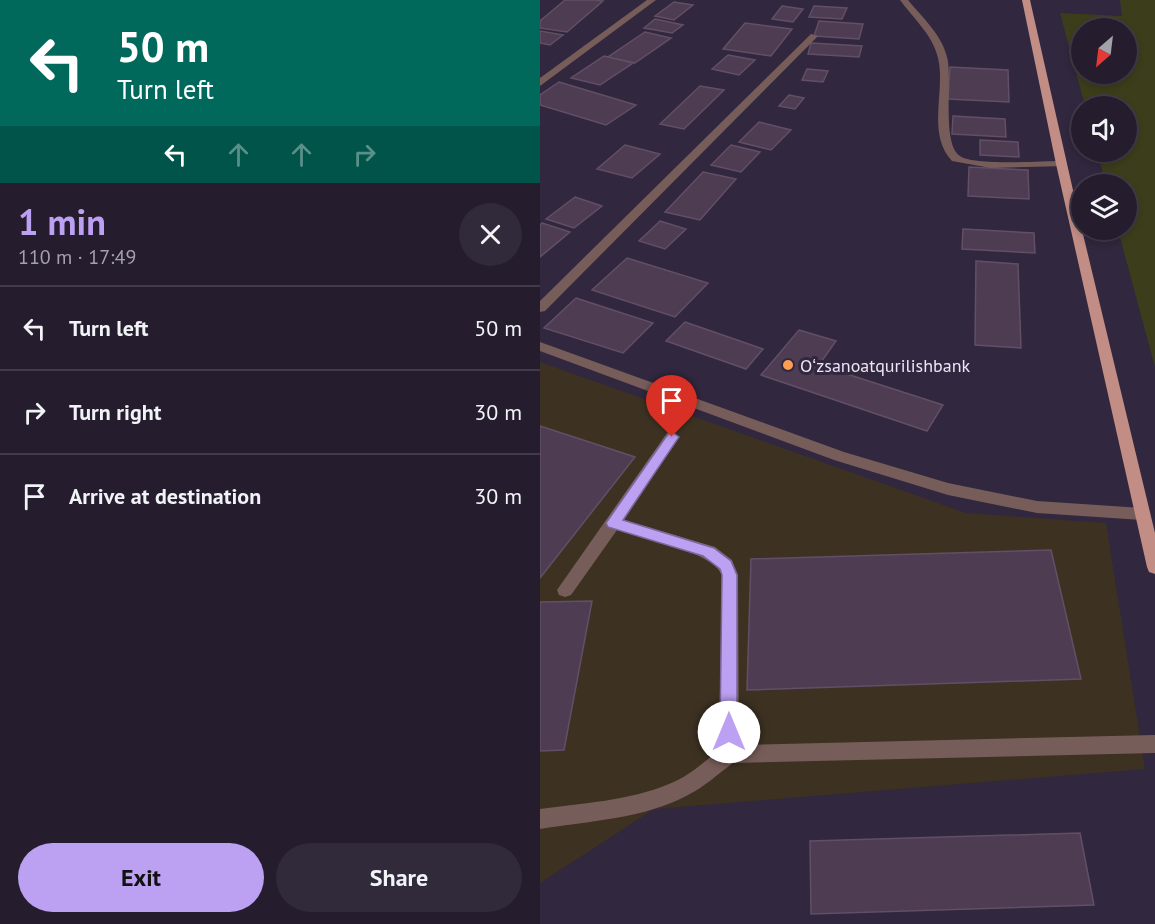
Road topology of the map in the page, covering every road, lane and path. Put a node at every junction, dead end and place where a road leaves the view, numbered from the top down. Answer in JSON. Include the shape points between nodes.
{"nodes":[{"id":1,"x":652,"y":0,"type":"edge"},
{"id":2,"x":904,"y":0,"type":"edge"},
{"id":3,"x":1026,"y":0,"type":"edge"},
{"id":4,"x":814,"y":36,"type":"dead end"},
{"id":5,"x":540,"y":83,"type":"edge"},
{"id":6,"x":1061,"y":164,"type":"junction"},
{"id":7,"x":540,"y":308,"type":"edge"},
{"id":8,"x":540,"y":346,"type":"edge"},
{"id":9,"x":672,"y":437,"type":"dead end"},
{"id":10,"x":1142,"y":514,"type":"junction"},
{"id":11,"x":614,"y":523,"type":"junction"},
{"id":12,"x":1155,"y":567,"type":"edge"},
{"id":13,"x":565,"y":590,"type":"dead end"},
{"id":14,"x":1155,"y":744,"type":"edge"},
{"id":15,"x":729,"y":754,"type":"junction"},
{"id":16,"x":540,"y":819,"type":"edge"}],
"edges":[{"from":1,"to":5,"type":"street"},
{"from":2,"to":6,"type":"street","via":[[941,51],[946,141],[951,155],[976,163]]},
{"from":3,"to":6,"type":"main road"},
{"from":4,"to":7,"type":"street"},
{"from":6,"to":10,"type":"main road"},
{"from":8,"to":10,"type":"street","via":[[839,456],[948,489],[1037,507]]},
{"from":9,"to":11,"type":"street"},
{"from":10,"to":12,"type":"main road"},
{"from":11,"to":13,"type":"street"},
{"from":11,"to":15,"type":"street","via":[[708,552],[726,565],[730,575]]},
{"from":14,"to":15,"type":"street"},
{"from":15,"to":16,"type":"street","via":[[697,780],[673,792]]}]}
